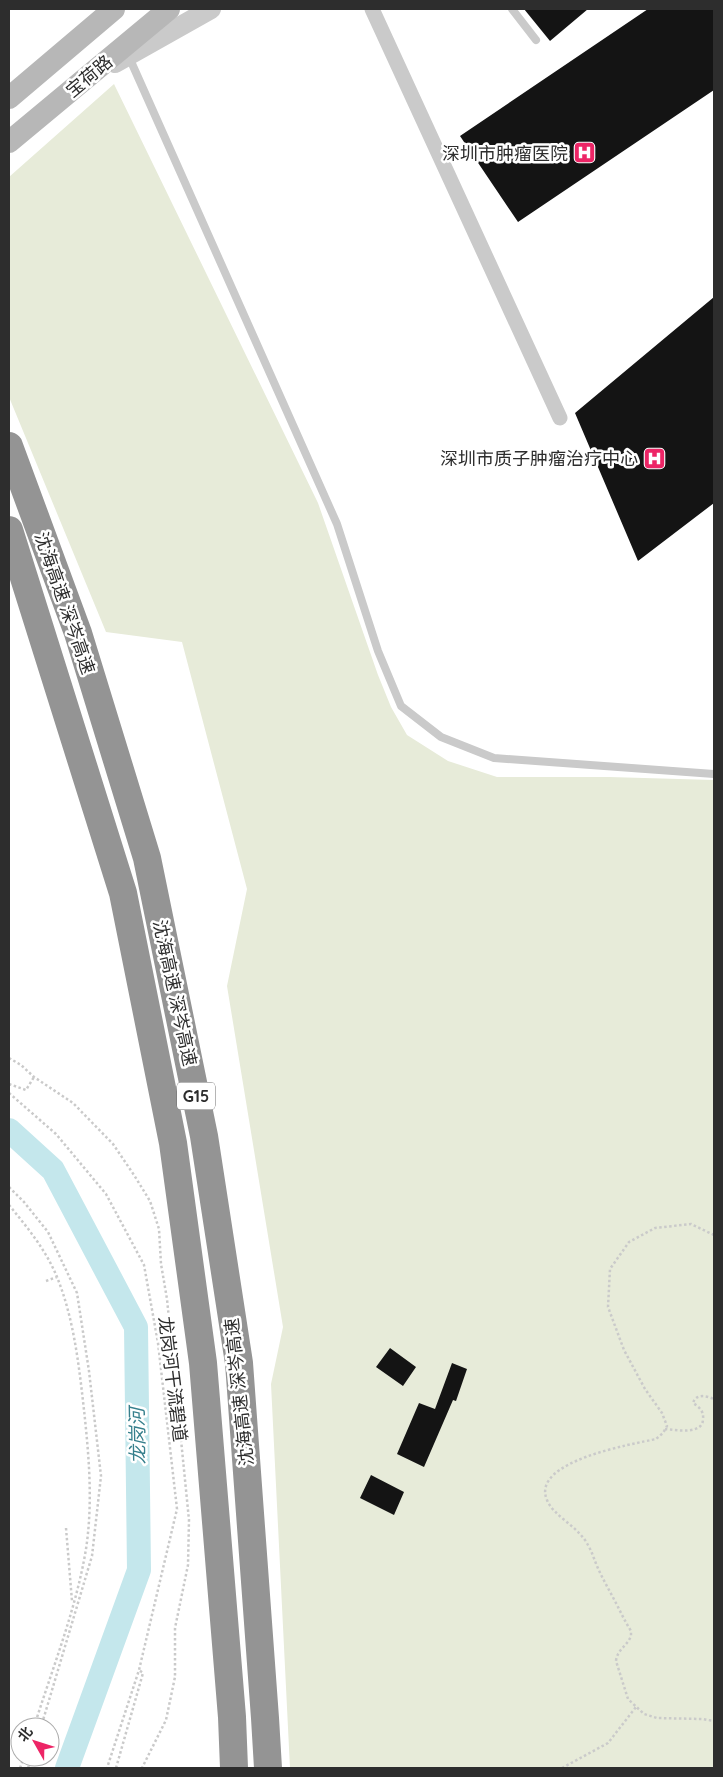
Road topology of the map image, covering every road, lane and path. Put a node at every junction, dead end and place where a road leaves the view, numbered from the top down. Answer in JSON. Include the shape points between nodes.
{"nodes":[{"id":1,"x":114,"y":9,"type":"edge"},
{"id":2,"x":169,"y":9,"type":"edge"},
{"id":3,"x":211,"y":9,"type":"edge"},
{"id":4,"x":372,"y":9,"type":"edge"},
{"id":5,"x":512,"y":9,"type":"edge"},
{"id":6,"x":536,"y":40,"type":"dead end"},
{"id":7,"x":128,"y":55,"type":"junction"},
{"id":8,"x":82,"y":81,"type":"junction"},
{"id":9,"x":9,"y":98,"type":"edge"},
{"id":10,"x":9,"y":142,"type":"edge"},
{"id":11,"x":560,"y":418,"type":"dead end"},
{"id":12,"x":9,"y":446,"type":"edge"},
{"id":13,"x":9,"y":530,"type":"edge"},
{"id":14,"x":714,"y":774,"type":"edge"},
{"id":15,"x":9,"y":1058,"type":"edge"},
{"id":16,"x":34,"y":1078,"type":"junction"},
{"id":17,"x":9,"y":1084,"type":"edge"},
{"id":18,"x":9,"y":1093,"type":"edge"},
{"id":19,"x":9,"y":1187,"type":"edge"},
{"id":20,"x":9,"y":1205,"type":"edge"},
{"id":21,"x":714,"y":1235,"type":"edge"},
{"id":22,"x":57,"y":1277,"type":"junction"},
{"id":23,"x":46,"y":1281,"type":"dead end"},
{"id":24,"x":714,"y":1399,"type":"edge"},
{"id":25,"x":665,"y":1429,"type":"junction"},
{"id":26,"x":66,"y":1528,"type":"dead end"},
{"id":27,"x":72,"y":1605,"type":"junction"},
{"id":28,"x":139,"y":1670,"type":"junction"},
{"id":29,"x":636,"y":1707,"type":"junction"},
{"id":30,"x":37,"y":1717,"type":"edge"},
{"id":31,"x":44,"y":1717,"type":"edge"},
{"id":32,"x":714,"y":1720,"type":"edge"},
{"id":33,"x":107,"y":1768,"type":"edge"},
{"id":34,"x":116,"y":1768,"type":"edge"},
{"id":35,"x":142,"y":1768,"type":"edge"},
{"id":36,"x":234,"y":1768,"type":"edge"},
{"id":37,"x":268,"y":1768,"type":"edge"},
{"id":38,"x":562,"y":1768,"type":"edge"}],
"edges":[{"from":1,"to":9,"type":"main road","name":"宝荷路"},
{"from":2,"to":8,"type":"main road","name":"宝荷路"},
{"from":3,"to":7,"type":"street"},
{"from":4,"to":11,"type":"street"},
{"from":5,"to":6,"type":"lane"},
{"from":7,"to":8,"type":"street"},
{"from":7,"to":14,"type":"lane","via":[[337,524],[378,651],[401,706],[441,737],[494,758]]},
{"from":8,"to":10,"type":"main road","name":"宝荷路"},
{"from":12,"to":37,"type":"highway","name":"沈海高速 深岑高速","number":"G15","via":[[78,633],[147,858],[204,1136],[239,1363]]},
{"from":13,"to":36,"type":"highway","name":"沈海高速 深岑高速","number":"G15","via":[[123,893],[172,1143],[204,1363]]},
{"from":15,"to":16,"type":"path"},
{"from":16,"to":17,"type":"path","via":[[26,1090]]},
{"from":16,"to":35,"type":"path","via":[[73,1103],[113,1144],[150,1201],[159,1229],[189,1520],[188,1565],[175,1628],[175,1677],[166,1720]]},
{"from":18,"to":28,"type":"path","name":"龙岗河干流碧道","via":[[56,1134],[106,1194],[144,1264],[158,1343],[177,1509]]},
{"from":19,"to":31,"type":"path","via":[[48,1232],[77,1293],[101,1476],[92,1556]]},
{"from":20,"to":22,"type":"path","via":[[49,1259]]},
{"from":21,"to":25,"type":"path","via":[[691,1224],[655,1228],[629,1242],[610,1269],[608,1307],[624,1350],[665,1419]]},
{"from":22,"to":23,"type":"path"},
{"from":22,"to":27,"type":"path","via":[[80,1368],[88,1450],[90,1503],[86,1550]]},
{"from":24,"to":25,"type":"path","via":[[707,1396],[694,1399],[693,1403],[702,1410],[704,1417],[699,1428]]},
{"from":25,"to":29,"type":"path","via":[[656,1438],[570,1462],[546,1486],[547,1501],[588,1545],[631,1631],[616,1662],[628,1699]]},
{"from":26,"to":27,"type":"path"},
{"from":27,"to":30,"type":"path"},
{"from":28,"to":33,"type":"path","name":"龙岗河干流碧道"},
{"from":28,"to":34,"type":"path","via":[[143,1673]]},
{"from":29,"to":32,"type":"path","via":[[657,1718]]},
{"from":29,"to":38,"type":"path","via":[[608,1743]]}]}
